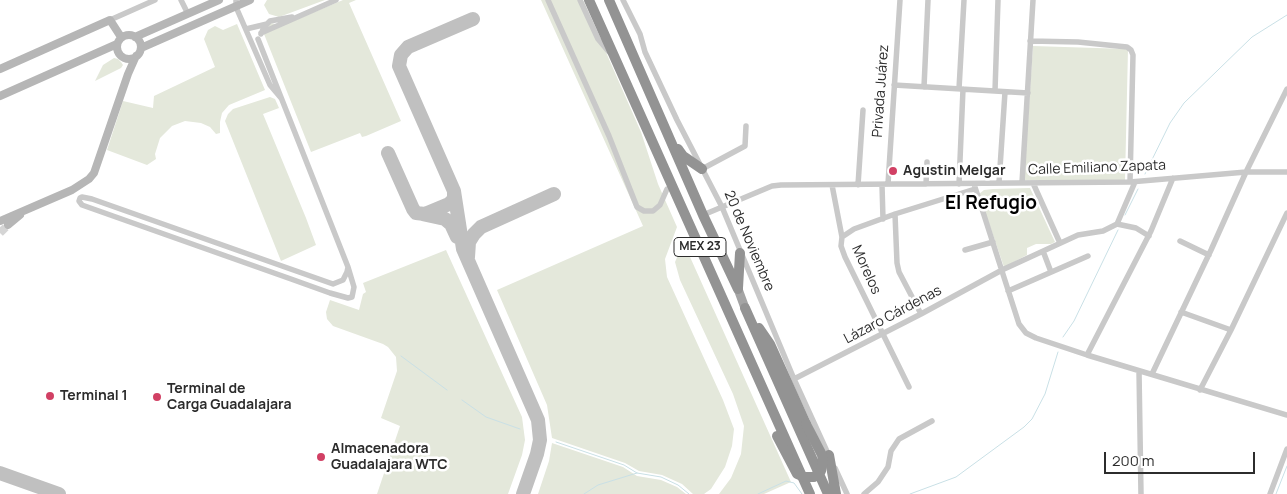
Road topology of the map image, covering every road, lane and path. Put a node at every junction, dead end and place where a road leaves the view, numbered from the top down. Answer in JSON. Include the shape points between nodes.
{"nodes":[{"id":1,"x":155,"y":0,"type":"edge"},
{"id":2,"x":181,"y":0,"type":"edge"},
{"id":3,"x":219,"y":0,"type":"edge"},
{"id":4,"x":250,"y":0,"type":"edge"},
{"id":5,"x":336,"y":0,"type":"edge"},
{"id":6,"x":548,"y":0,"type":"edge"},
{"id":7,"x":580,"y":0,"type":"edge"},
{"id":8,"x":589,"y":0,"type":"edge"},
{"id":9,"x":608,"y":0,"type":"edge"},
{"id":10,"x":623,"y":0,"type":"edge"},
{"id":11,"x":900,"y":0,"type":"edge"},
{"id":12,"x":928,"y":0,"type":"edge"},
{"id":13,"x":964,"y":0,"type":"edge"},
{"id":14,"x":998,"y":0,"type":"edge"},
{"id":15,"x":1034,"y":0,"type":"edge"},
{"id":16,"x":236,"y":3,"type":"edge"},
{"id":17,"x":188,"y":14,"type":"junction"},
{"id":18,"x":299,"y":16,"type":"junction"},
{"id":19,"x":110,"y":20,"type":"junction"},
{"id":20,"x":266,"y":24,"type":"junction"},
{"id":21,"x":246,"y":29,"type":"junction"},
{"id":22,"x":135,"y":36,"type":"junction"},
{"id":23,"x":260,"y":36,"type":"junction"},
{"id":24,"x":119,"y":41,"type":"junction"},
{"id":25,"x":1030,"y":41,"type":"junction"},
{"id":26,"x":253,"y":47,"type":"junction"},
{"id":27,"x":141,"y":48,"type":"junction"},
{"id":28,"x":136,"y":56,"type":"junction"},
{"id":29,"x":615,"y":56,"type":"junction"},
{"id":30,"x":0,"y":69,"type":"edge"},
{"id":31,"x":894,"y":85,"type":"junction"},
{"id":32,"x":924,"y":87,"type":"junction"},
{"id":33,"x":961,"y":89,"type":"junction"},
{"id":34,"x":1287,"y":89,"type":"edge"},
{"id":35,"x":995,"y":91,"type":"junction"},
{"id":36,"x":1005,"y":92,"type":"junction"},
{"id":37,"x":1028,"y":93,"type":"junction"},
{"id":38,"x":0,"y":96,"type":"edge"},
{"id":39,"x":282,"y":100,"type":"junction"},
{"id":40,"x":862,"y":110,"type":"dead end"},
{"id":41,"x":746,"y":126,"type":"dead end"},
{"id":42,"x":648,"y":130,"type":"junction"},
{"id":43,"x":668,"y":134,"type":"junction"},
{"id":44,"x":927,"y":162,"type":"dead end"},
{"id":45,"x":702,"y":169,"type":"junction"},
{"id":46,"x":1246,"y":172,"type":"junction"},
{"id":47,"x":1287,"y":172,"type":"edge"},
{"id":48,"x":1173,"y":178,"type":"junction"},
{"id":49,"x":1132,"y":182,"type":"junction"},
{"id":50,"x":999,"y":183,"type":"junction"},
{"id":51,"x":1022,"y":183,"type":"junction"},
{"id":52,"x":1032,"y":183,"type":"junction"},
{"id":53,"x":885,"y":184,"type":"junction"},
{"id":54,"x":926,"y":184,"type":"junction"},
{"id":55,"x":959,"y":184,"type":"junction"},
{"id":56,"x":832,"y":185,"type":"junction"},
{"id":57,"x":858,"y":185,"type":"junction"},
{"id":58,"x":974,"y":187,"type":"junction"},
{"id":59,"x":667,"y":189,"type":"junction"},
{"id":60,"x":722,"y":207,"type":"junction"},
{"id":61,"x":30,"y":208,"type":"junction"},
{"id":62,"x":1287,"y":213,"type":"edge"},
{"id":63,"x":895,"y":214,"type":"junction"},
{"id":64,"x":703,"y":215,"type":"junction"},
{"id":65,"x":883,"y":219,"type":"junction"},
{"id":66,"x":0,"y":221,"type":"tunnel mouth"},
{"id":67,"x":1117,"y":224,"type":"junction"},
{"id":68,"x":8,"y":225,"type":"tunnel mouth"},
{"id":69,"x":1149,"y":236,"type":"junction"},
{"id":70,"x":842,"y":237,"type":"junction"},
{"id":71,"x":1180,"y":241,"type":"dead end"},
{"id":72,"x":993,"y":242,"type":"junction"},
{"id":73,"x":1060,"y":243,"type":"junction"},
{"id":74,"x":965,"y":250,"type":"dead end"},
{"id":75,"x":1043,"y":251,"type":"junction"},
{"id":76,"x":740,"y":253,"type":"junction"},
{"id":77,"x":1209,"y":255,"type":"junction"},
{"id":78,"x":1088,"y":256,"type":"dead end"},
{"id":79,"x":348,"y":267,"type":"junction"},
{"id":80,"x":1002,"y":270,"type":"junction"},
{"id":81,"x":1051,"y":272,"type":"junction"},
{"id":82,"x":738,"y":289,"type":"junction"},
{"id":83,"x":1008,"y":291,"type":"junction"},
{"id":84,"x":745,"y":308,"type":"junction"},
{"id":85,"x":1181,"y":312,"type":"junction"},
{"id":86,"x":922,"y":314,"type":"junction"},
{"id":87,"x":1231,"y":330,"type":"junction"},
{"id":88,"x":883,"y":334,"type":"junction"},
{"id":89,"x":1087,"y":355,"type":"junction"},
{"id":90,"x":1139,"y":370,"type":"junction"},
{"id":91,"x":1152,"y":374,"type":"junction"},
{"id":92,"x":794,"y":380,"type":"junction"},
{"id":93,"x":909,"y":387,"type":"dead end"},
{"id":94,"x":1200,"y":390,"type":"junction"},
{"id":95,"x":1287,"y":415,"type":"edge"},
{"id":96,"x":932,"y":421,"type":"dead end"},
{"id":97,"x":1287,"y":449,"type":"edge"},
{"id":98,"x":828,"y":455,"type":"junction"},
{"id":99,"x":810,"y":494,"type":"edge"},
{"id":100,"x":828,"y":494,"type":"edge"},
{"id":101,"x":836,"y":494,"type":"edge"},
{"id":102,"x":847,"y":494,"type":"edge"},
{"id":103,"x":864,"y":494,"type":"edge"},
{"id":104,"x":1141,"y":494,"type":"edge"},
{"id":105,"x":1270,"y":494,"type":"edge"}],
"edges":[{"from":1,"to":19,"type":"street"},
{"from":2,"to":17,"type":"street"},
{"from":3,"to":17,"type":"street"},
{"from":4,"to":16,"type":"street"},
{"from":5,"to":18,"type":"street"},
{"from":6,"to":59,"type":"street","via":[[637,207],[653,211],[660,205]]},
{"from":7,"to":29,"type":"street","via":[[598,39]]},
{"from":8,"to":29,"type":"highway","number":"MEX 23"},
{"from":9,"to":43,"type":"highway","number":"MEX 23"},
{"from":10,"to":45,"type":"street","name":"20 de Noviembre"},
{"from":11,"to":31,"type":"street","name":"Privada Juárez"},
{"from":12,"to":32,"type":"street"},
{"from":13,"to":33,"type":"street"},
{"from":14,"to":35,"type":"street"},
{"from":15,"to":25,"type":"street"},
{"from":16,"to":21,"type":"street"},
{"from":16,"to":27,"type":"street"},
{"from":17,"to":22,"type":"street"},
{"from":18,"to":20,"type":"street"},
{"from":18,"to":23,"type":"street"},
{"from":19,"to":24,"type":"street"},
{"from":19,"to":30,"type":"street"},
{"from":20,"to":21,"type":"street"},
{"from":20,"to":23,"type":"street"},
{"from":21,"to":26,"type":"street"},
{"from":22,"to":24,"type":"street","via":[[128,35]]},
{"from":22,"to":27,"type":"street"},
{"from":23,"to":26,"type":"street"},
{"from":23,"to":39,"type":"street"},
{"from":24,"to":28,"type":"street","via":[[117,50],[122,57]]},
{"from":24,"to":38,"type":"street"},
{"from":25,"to":37,"type":"street"},
{"from":25,"to":49,"type":"street","via":[[1078,42],[1132,50]]},
{"from":26,"to":39,"type":"street","via":[[272,90]]},
{"from":27,"to":28,"type":"street"},
{"from":28,"to":61,"type":"street","via":[[94,173],[72,190]]},
{"from":29,"to":42,"type":"highway","number":"MEX 23"},
{"from":31,"to":32,"type":"street"},
{"from":31,"to":53,"type":"street","name":"Privada Juárez"},
{"from":32,"to":33,"type":"street"},
{"from":33,"to":35,"type":"street"},
{"from":33,"to":55,"type":"street"},
{"from":34,"to":46,"type":"street"},
{"from":35,"to":36,"type":"street"},
{"from":36,"to":37,"type":"street"},
{"from":36,"to":50,"type":"street"},
{"from":37,"to":51,"type":"street"},
{"from":39,"to":79,"type":"street"},
{"from":40,"to":57,"type":"street"},
{"from":41,"to":45,"type":"street","via":[[745,146]]},
{"from":42,"to":59,"type":"highway"},
{"from":42,"to":99,"type":"highway","number":"MEX 23"},
{"from":43,"to":45,"type":"highway","via":[[683,156]]},
{"from":43,"to":64,"type":"highway","number":"MEX 23"},
{"from":44,"to":54,"type":"street"},
{"from":45,"to":60,"type":"street","name":"20 de Noviembre"},
{"from":46,"to":47,"type":"street","name":"Calle Emiliano Zapata"},
{"from":46,"to":48,"type":"street","name":"Calle Emiliano Zapata"},
{"from":46,"to":77,"type":"street"},
{"from":48,"to":49,"type":"street","name":"Calle Emiliano Zapata"},
{"from":48,"to":69,"type":"street"},
{"from":49,"to":52,"type":"street","name":"Calle Emiliano Zapata"},
{"from":49,"to":67,"type":"street"},
{"from":50,"to":51,"type":"street","name":"Calle Emiliano Zapata"},
{"from":50,"to":58,"type":"street","name":"Calle Emiliano Zapata"},
{"from":51,"to":52,"type":"street","name":"Calle Emiliano Zapata"},
{"from":52,"to":73,"type":"street"},
{"from":53,"to":54,"type":"street","name":"Calle Emiliano Zapata"},
{"from":53,"to":57,"type":"street","name":"Calle Emiliano Zapata"},
{"from":53,"to":65,"type":"street","name":"Privada Juárez"},
{"from":54,"to":55,"type":"street","name":"Calle Emiliano Zapata"},
{"from":55,"to":58,"type":"street","name":"Calle Emiliano Zapata"},
{"from":56,"to":57,"type":"street","name":"Calle Emiliano Zapata"},
{"from":56,"to":60,"type":"street","name":"Calle Emiliano Zapata","via":[[772,186]]},
{"from":56,"to":70,"type":"street","name":"Morelos"},
{"from":58,"to":63,"type":"street"},
{"from":58,"to":72,"type":"street"},
{"from":59,"to":84,"type":"highway","bridge":true,"via":[[777,436],[797,474],[804,478],[814,477],[821,471],[822,455],[770,344]]},
{"from":60,"to":64,"type":"street","name":"Calle Emiliano Zapata"},
{"from":60,"to":76,"type":"street","name":"20 de Noviembre"},
{"from":61,"to":66,"type":"street"},
{"from":61,"to":68,"type":"street"},
{"from":62,"to":87,"type":"street"},
{"from":63,"to":65,"type":"street"},
{"from":63,"to":86,"type":"street","via":[[899,272]]},
{"from":64,"to":82,"type":"highway","number":"MEX 23"},
{"from":65,"to":70,"type":"street","via":[[854,229]]},
{"from":67,"to":69,"type":"street","via":[[1136,228]]},
{"from":67,"to":73,"type":"street","name":"Lázaro Cárdenas"},
{"from":69,"to":89,"type":"street"},
{"from":70,"to":88,"type":"street","name":"Morelos","via":[[852,273]]},
{"from":71,"to":77,"type":"street"},
{"from":72,"to":74,"type":"street"},
{"from":72,"to":80,"type":"street"},
{"from":73,"to":75,"type":"street","name":"Lázaro Cárdenas"},
{"from":75,"to":80,"type":"street","name":"Lázaro Cárdenas"},
{"from":75,"to":81,"type":"street"},
{"from":76,"to":82,"type":"highway"},
{"from":76,"to":92,"type":"street","name":"20 de Noviembre"},
{"from":77,"to":85,"type":"street"},
{"from":78,"to":81,"type":"street"},
{"from":79,"to":79,"type":"street","via":[[346,276],[333,284],[142,216],[84,197],[79,200],[82,205],[348,298],[353,296],[354,287]]},
{"from":80,"to":83,"type":"street"},
{"from":80,"to":86,"type":"street","name":"Lázaro Cárdenas"},
{"from":81,"to":83,"type":"street"},
{"from":82,"to":84,"type":"main road","number":"MEX 23"},
{"from":83,"to":89,"type":"street","via":[[1019,324],[1026,333]]},
{"from":84,"to":100,"type":"highway","number":"MEX 23"},
{"from":85,"to":87,"type":"street"},
{"from":85,"to":91,"type":"street"},
{"from":86,"to":88,"type":"street","name":"Lázaro Cárdenas"},
{"from":87,"to":94,"type":"street"},
{"from":88,"to":92,"type":"street","name":"Lázaro Cárdenas"},
{"from":88,"to":93,"type":"street","name":"Morelos"},
{"from":89,"to":90,"type":"street"},
{"from":90,"to":91,"type":"street"},
{"from":90,"to":104,"type":"street"},
{"from":91,"to":94,"type":"street"},
{"from":92,"to":98,"type":"street","name":"20 de Noviembre"},
{"from":94,"to":95,"type":"street"},
{"from":96,"to":103,"type":"street","via":[[899,439],[878,482]]},
{"from":97,"to":105,"type":"street"},
{"from":98,"to":101,"type":"highway"},
{"from":98,"to":102,"type":"street","name":"20 de Noviembre"}]}
